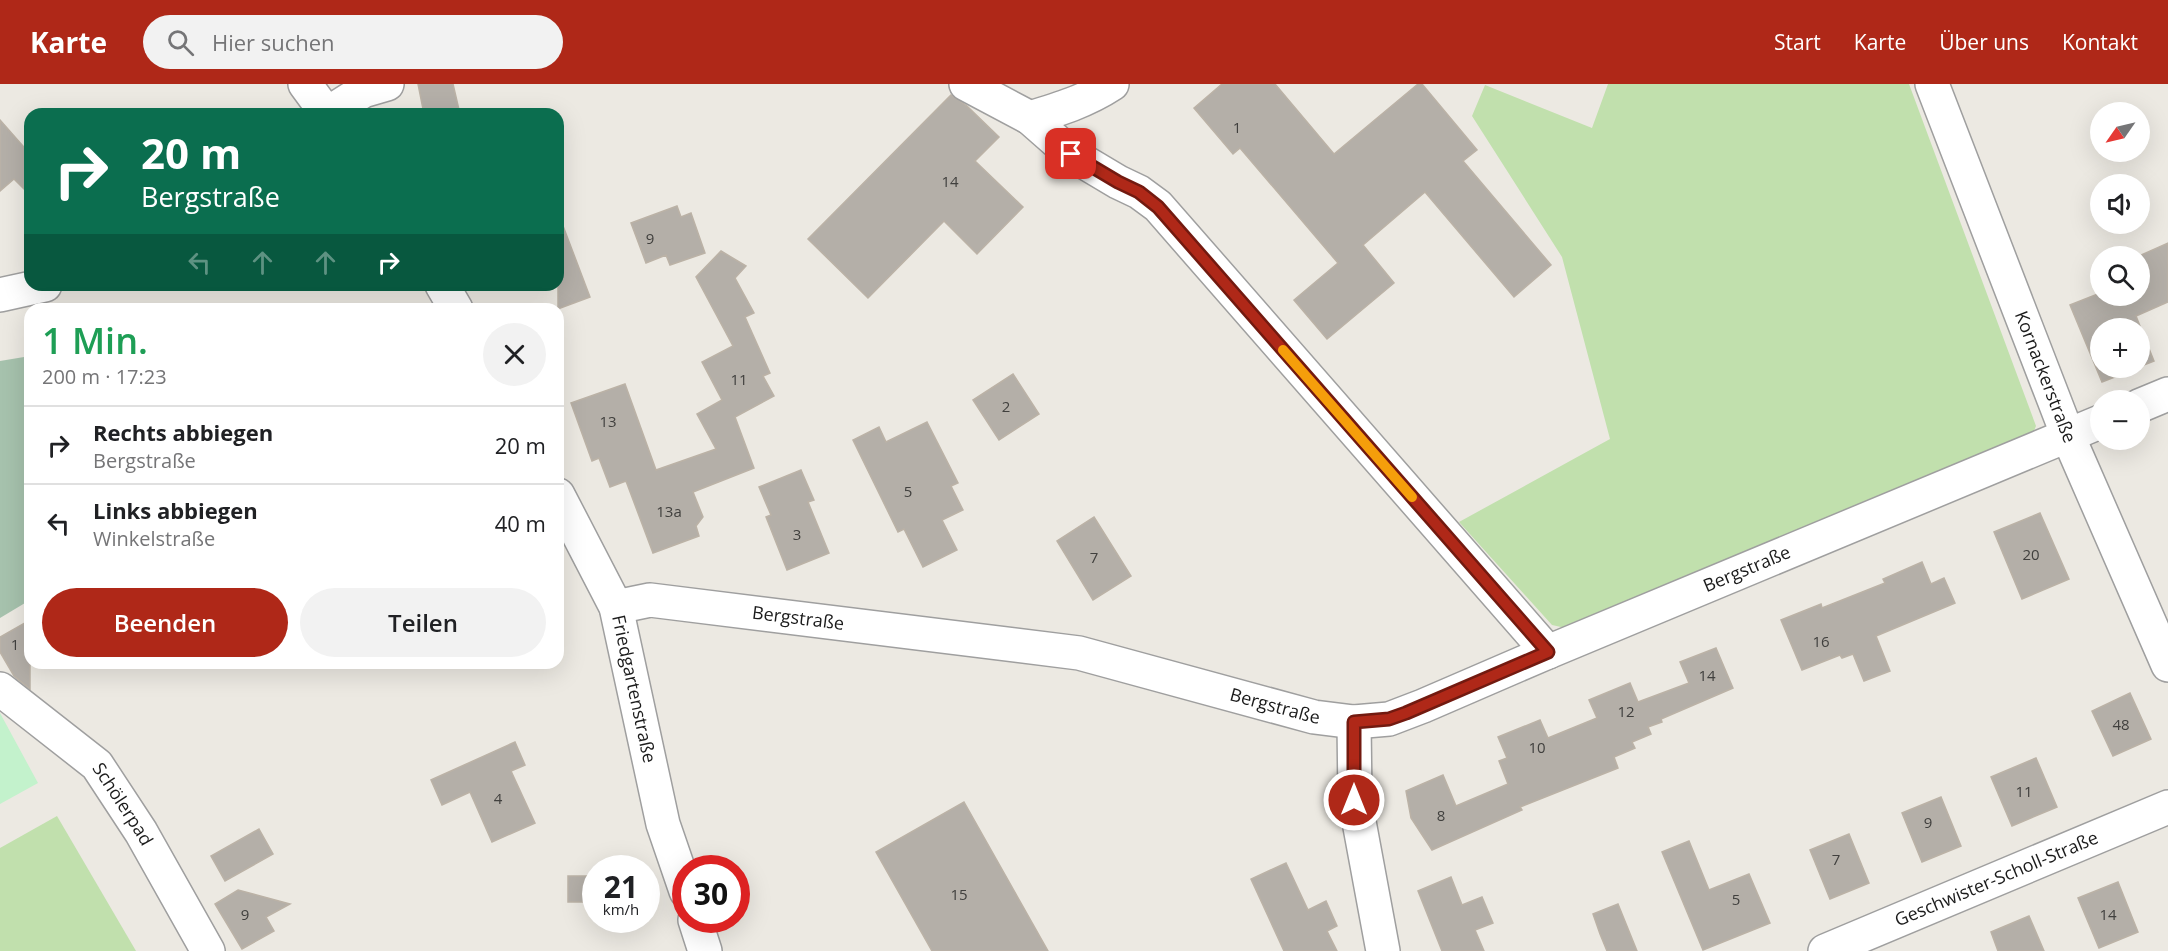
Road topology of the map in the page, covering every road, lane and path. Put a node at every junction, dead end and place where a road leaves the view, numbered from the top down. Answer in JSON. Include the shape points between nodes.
{"nodes":[{"id":1,"x":305,"y":84,"type":"edge"},
{"id":2,"x":387,"y":84,"type":"edge"},
{"id":3,"x":966,"y":84,"type":"edge"},
{"id":4,"x":1112,"y":84,"type":"edge"},
{"id":5,"x":1932,"y":84,"type":"edge"},
{"id":6,"x":323,"y":108,"type":"edge"},
{"id":7,"x":336,"y":108,"type":"edge"},
{"id":8,"x":1030,"y":118,"type":"junction"},
{"id":9,"x":24,"y":290,"type":"edge"},
{"id":10,"x":0,"y":295,"type":"edge"},
{"id":11,"x":2168,"y":394,"type":"edge"},
{"id":12,"x":2150,"y":401,"type":"edge"},
{"id":13,"x":2090,"y":426,"type":"edge"},
{"id":14,"x":2068,"y":436,"type":"junction"},
{"id":15,"x":564,"y":507,"type":"edge"},
{"id":16,"x":616,"y":607,"type":"junction"},
{"id":17,"x":1548,"y":652,"type":"junction"},
{"id":18,"x":2168,"y":665,"type":"edge"},
{"id":19,"x":0,"y":689,"type":"edge"},
{"id":20,"x":1354,"y":722,"type":"junction"},
{"id":21,"x":2168,"y":807,"type":"edge"},
{"id":22,"x":674,"y":855,"type":"edge"},
{"id":23,"x":699,"y":933,"type":"edge"},
{"id":24,"x":208,"y":951,"type":"edge"},
{"id":25,"x":705,"y":951,"type":"edge"},
{"id":26,"x":1383,"y":951,"type":"edge"},
{"id":27,"x":1825,"y":951,"type":"edge"}],
"edges":[{"from":1,"to":6,"type":"street"},
{"from":2,"to":7,"type":"street","via":[[363,91]]},
{"from":3,"to":8,"type":"street"},
{"from":4,"to":8,"type":"street","via":[[1070,106]]},
{"from":5,"to":14,"type":"street","name":"Kornackerstraße"},
{"from":8,"to":17,"type":"street","via":[[1071,154],[1158,207]]},
{"from":9,"to":10,"type":"street"},
{"from":11,"to":12,"type":"street"},
{"from":13,"to":14,"type":"street","name":"Bergstraße"},
{"from":14,"to":17,"type":"street","name":"Bergstraße"},
{"from":14,"to":18,"type":"street","name":"Kornackerstraße"},
{"from":15,"to":16,"type":"street","name":"Friedgartenstraße"},
{"from":16,"to":20,"type":"street","name":"Bergstraße","via":[[650,600],[1079,653],[1314,717]]},
{"from":16,"to":22,"type":"street","name":"Friedgartenstraße","via":[[663,824]]},
{"from":17,"to":20,"type":"street","name":"Bergstraße","via":[[1389,719]]},
{"from":19,"to":24,"type":"street","name":"Schölerpad","via":[[97,765],[141,831]]},
{"from":20,"to":26,"type":"street","via":[[1354,800]]},
{"from":21,"to":27,"type":"street","name":"Geschwister-Scholl-Straße"},
{"from":23,"to":25,"type":"street"}]}
